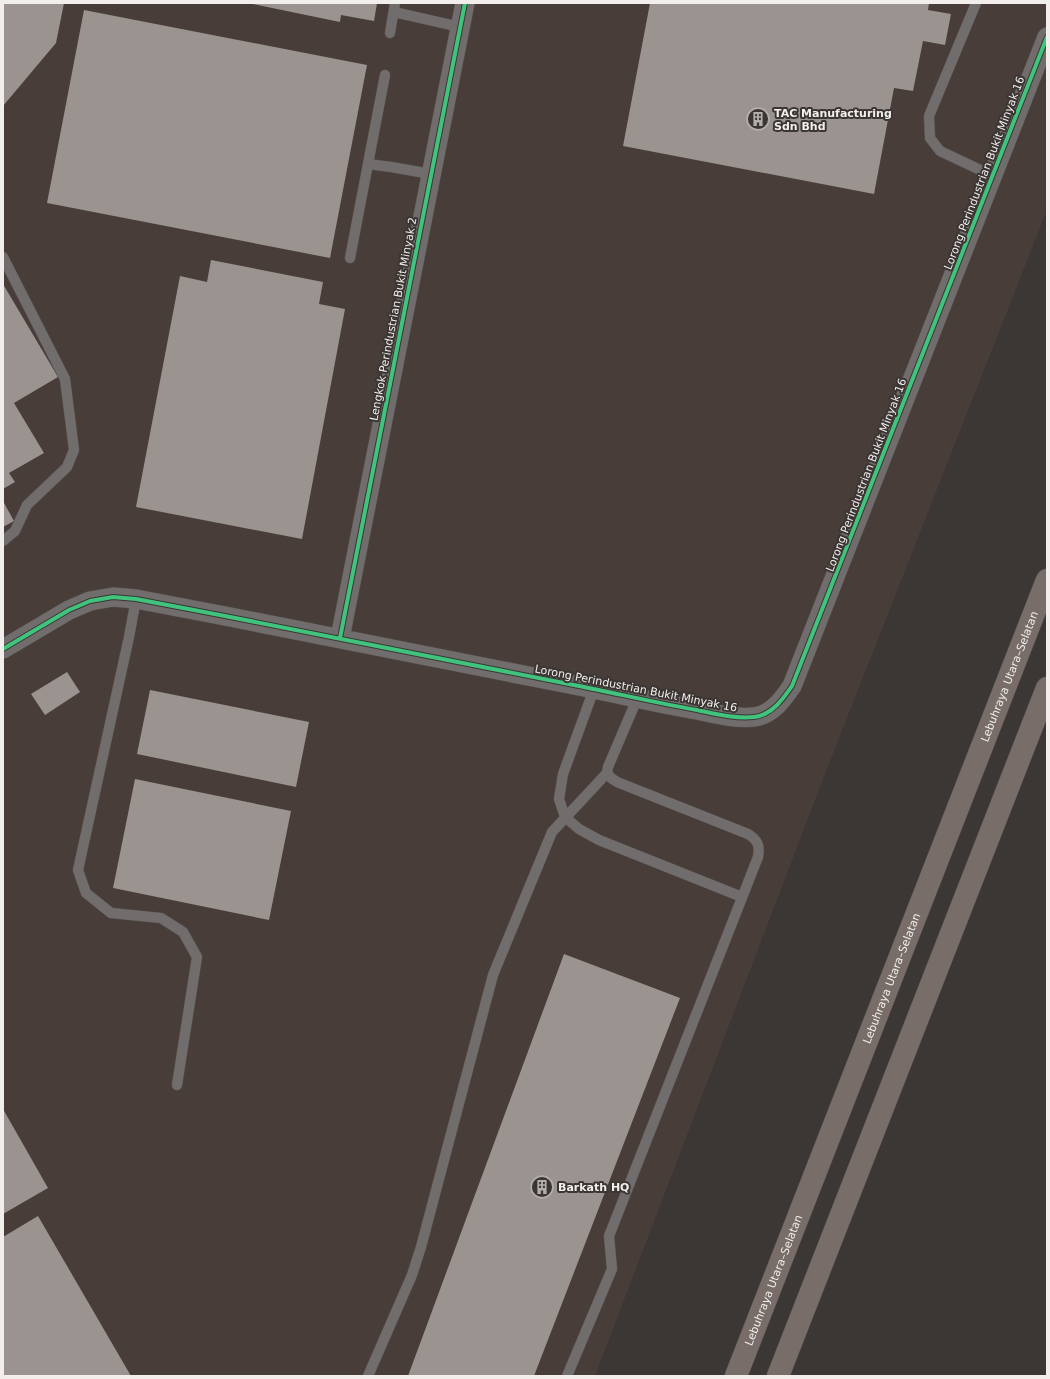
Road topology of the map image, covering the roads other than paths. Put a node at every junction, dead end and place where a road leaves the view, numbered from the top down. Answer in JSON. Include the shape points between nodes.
{"nodes":[{"id":1,"x":465,"y":3,"type":"edge"},
{"id":2,"x":976,"y":3,"type":"edge"},
{"id":3,"x":394,"y":8,"type":"edge"},
{"id":4,"x":460,"y":27,"type":"junction"},
{"id":5,"x":390,"y":33,"type":"dead end"},
{"id":6,"x":1047,"y":37,"type":"edge"},
{"id":7,"x":385,"y":75,"type":"dead end"},
{"id":8,"x":368,"y":164,"type":"junction"},
{"id":9,"x":431,"y":174,"type":"junction"},
{"id":10,"x":993,"y":176,"type":"junction"},
{"id":11,"x":3,"y":257,"type":"edge"},
{"id":12,"x":350,"y":258,"type":"dead end"},
{"id":13,"x":3,"y":541,"type":"edge"},
{"id":14,"x":1047,"y":580,"type":"edge"},
{"id":15,"x":136,"y":599,"type":"junction"},
{"id":16,"x":340,"y":638,"type":"junction"},
{"id":17,"x":3,"y":649,"type":"edge"},
{"id":18,"x":1047,"y":688,"type":"edge"},
{"id":19,"x":594,"y":689,"type":"junction"},
{"id":20,"x":638,"y":699,"type":"junction"},
{"id":21,"x":607,"y":773,"type":"junction"},
{"id":22,"x":565,"y":817,"type":"junction"},
{"id":23,"x":742,"y":897,"type":"junction"},
{"id":24,"x":177,"y":1085,"type":"dead end"},
{"id":25,"x":368,"y":1376,"type":"edge"},
{"id":26,"x":567,"y":1376,"type":"edge"},
{"id":27,"x":736,"y":1376,"type":"edge"},
{"id":28,"x":778,"y":1376,"type":"edge"}],
"edges":[{"from":1,"to":4,"type":"street","name":"Lengkok Perindustrian Bukit Minyak 2"},
{"from":2,"to":10,"type":"lane","via":[[929,116],[930,138],[940,151]]},
{"from":3,"to":4,"type":"lane"},
{"from":3,"to":5,"type":"lane"},
{"from":4,"to":9,"type":"street","name":"Lengkok Perindustrian Bukit Minyak 2"},
{"from":6,"to":10,"type":"street","name":"Lorong Perindustrian Bukit Minyak 16"},
{"from":7,"to":8,"type":"lane"},
{"from":8,"to":9,"type":"lane"},
{"from":8,"to":12,"type":"lane"},
{"from":9,"to":16,"type":"street","name":"Lengkok Perindustrian Bukit Minyak 2"},
{"from":10,"to":20,"type":"street","name":"Lorong Perindustrian Bukit Minyak 16","via":[[792,686],[769,712],[757,717],[739,718]]},
{"from":11,"to":13,"type":"lane","via":[[65,379],[74,450],[67,467],[27,505],[15,531]]},
{"from":14,"to":27,"type":"highway","name":"Lebuhraya Utara–Selatan"},
{"from":15,"to":16,"type":"street","name":"Lorong Perindustrian Bukit Minyak 16"},
{"from":15,"to":17,"type":"street","name":"Lorong Perindustrian Bukit Minyak 16","via":[[113,597],[90,601],[69,610]]},
{"from":15,"to":24,"type":"lane","via":[[78,870],[86,893],[111,913],[161,918],[183,932],[197,957]]},
{"from":16,"to":19,"type":"street","name":"Lorong Perindustrian Bukit Minyak 16"},
{"from":18,"to":28,"type":"highway"},
{"from":19,"to":20,"type":"street","name":"Lorong Perindustrian Bukit Minyak 16"},
{"from":19,"to":22,"type":"lane","via":[[563,774],[559,799]]},
{"from":20,"to":21,"type":"lane","via":[[610,760]]},
{"from":21,"to":22,"type":"lane"},
{"from":21,"to":23,"type":"lane","via":[[617,782],[754,837],[760,850]]},
{"from":22,"to":23,"type":"lane","via":[[599,840]]},
{"from":22,"to":25,"type":"lane","via":[[552,832],[493,975],[421,1247],[412,1275]]},
{"from":23,"to":26,"type":"lane","via":[[609,1236],[612,1269]]}]}
